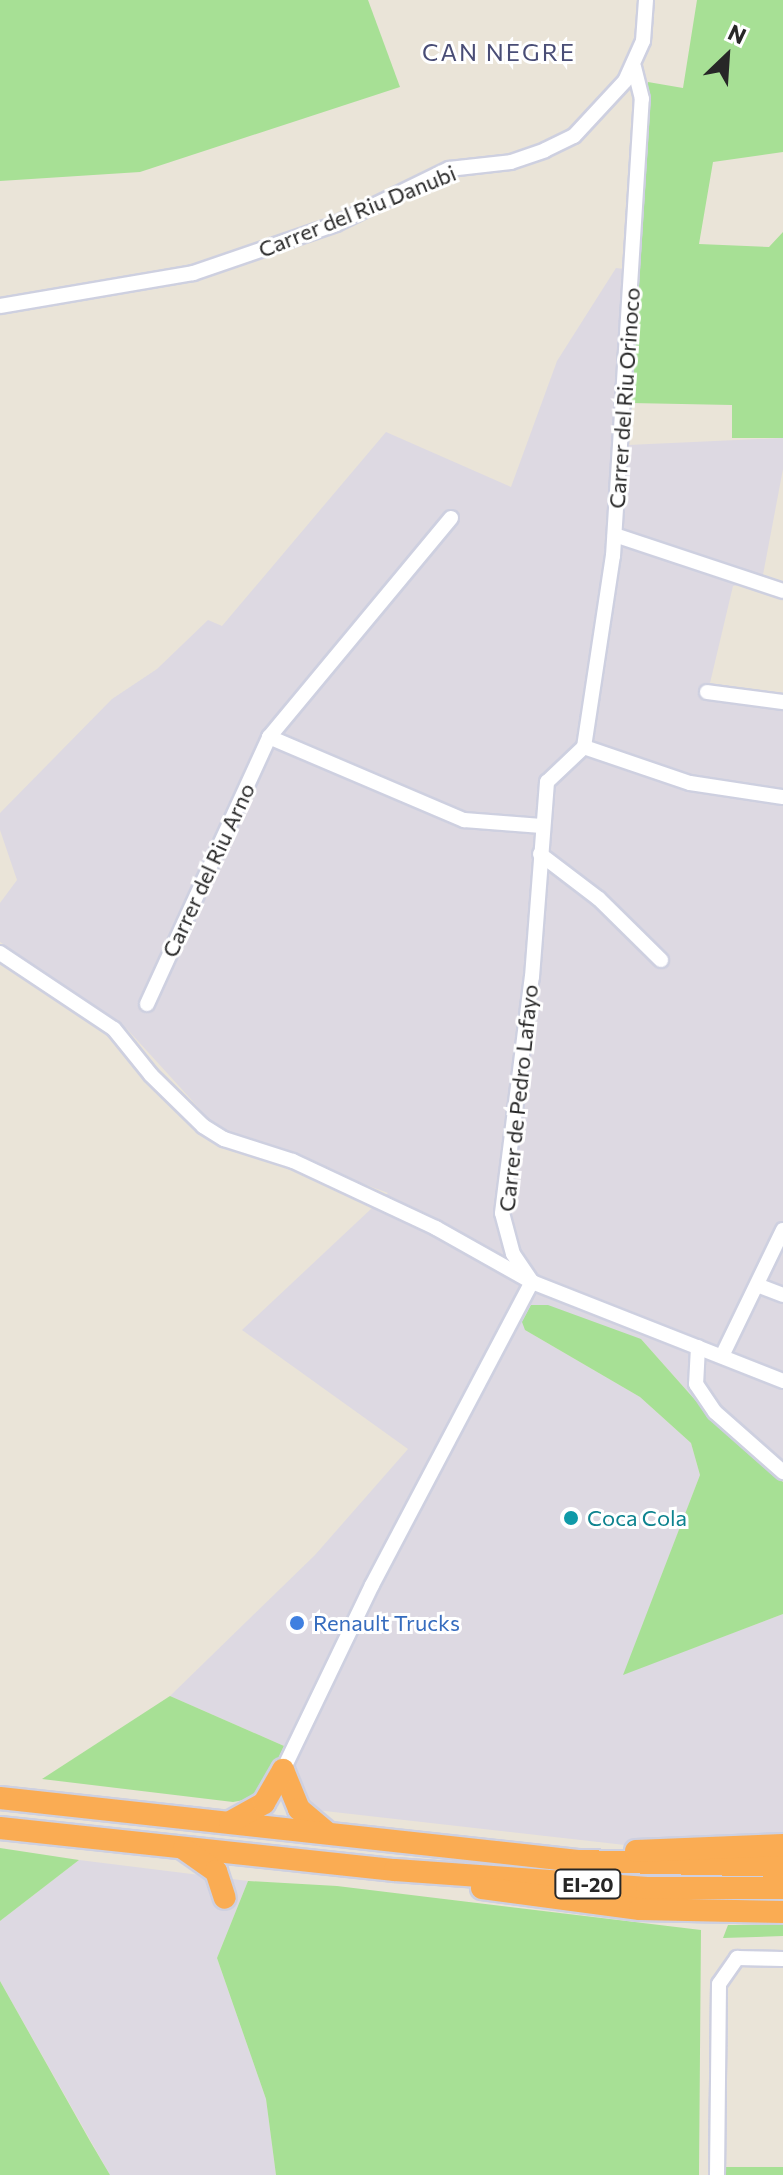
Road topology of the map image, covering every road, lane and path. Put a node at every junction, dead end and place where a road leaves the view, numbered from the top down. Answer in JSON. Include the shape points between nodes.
{"nodes":[{"id":1,"x":646,"y":0,"type":"edge"},
{"id":2,"x":634,"y":67,"type":"junction"},
{"id":3,"x":0,"y":306,"type":"edge"},
{"id":4,"x":451,"y":518,"type":"dead end"},
{"id":5,"x":615,"y":535,"type":"junction"},
{"id":6,"x":783,"y":591,"type":"edge"},
{"id":7,"x":707,"y":692,"type":"dead end"},
{"id":8,"x":783,"y":702,"type":"edge"},
{"id":9,"x":269,"y":737,"type":"junction"},
{"id":10,"x":584,"y":747,"type":"junction"},
{"id":11,"x":783,"y":797,"type":"edge"},
{"id":12,"x":542,"y":826,"type":"junction"},
{"id":13,"x":540,"y":854,"type":"junction"},
{"id":14,"x":0,"y":953,"type":"edge"},
{"id":15,"x":661,"y":960,"type":"dead end"},
{"id":16,"x":147,"y":1004,"type":"dead end"},
{"id":17,"x":783,"y":1230,"type":"edge"},
{"id":18,"x":532,"y":1282,"type":"junction"},
{"id":19,"x":757,"y":1285,"type":"junction"},
{"id":20,"x":783,"y":1295,"type":"edge"},
{"id":21,"x":698,"y":1347,"type":"junction"},
{"id":22,"x":722,"y":1356,"type":"junction"},
{"id":23,"x":783,"y":1381,"type":"edge"},
{"id":24,"x":783,"y":1472,"type":"edge"},
{"id":25,"x":283,"y":1770,"type":"junction"},
{"id":26,"x":0,"y":1798,"type":"edge"},
{"id":27,"x":230,"y":1822,"type":"junction"},
{"id":28,"x":0,"y":1828,"type":"edge"},
{"id":29,"x":325,"y":1831,"type":"junction"},
{"id":30,"x":783,"y":1845,"type":"edge"},
{"id":31,"x":179,"y":1847,"type":"junction"},
{"id":32,"x":264,"y":1854,"type":"junction"},
{"id":33,"x":578,"y":1861,"type":"junction"},
{"id":34,"x":783,"y":1866,"type":"edge"},
{"id":35,"x":395,"y":1870,"type":"junction"},
{"id":36,"x":783,"y":1888,"type":"edge"},
{"id":37,"x":640,"y":1909,"type":"junction"},
{"id":38,"x":783,"y":1912,"type":"edge"},
{"id":39,"x":783,"y":1921,"type":"edge"},
{"id":40,"x":783,"y":1959,"type":"edge"},
{"id":41,"x":717,"y":2175,"type":"edge"}],
"edges":[{"from":1,"to":2,"type":"street","name":"Carrer del Riu Orinoco","via":[[643,41]]},
{"from":2,"to":3,"type":"street","name":"Carrer del Riu Danubi","via":[[606,107],[574,136],[545,150],[511,162],[449,169],[336,224],[193,273]]},
{"from":2,"to":5,"type":"street","name":"Carrer del Riu Orinoco","via":[[642,99]]},
{"from":4,"to":9,"type":"street","name":"Carrer del Riu Arno"},
{"from":5,"to":6,"type":"street"},
{"from":5,"to":10,"type":"street","name":"Carrer del Riu Orinoco"},
{"from":7,"to":8,"type":"street"},
{"from":9,"to":12,"type":"street","via":[[464,820]]},
{"from":9,"to":16,"type":"street","name":"Carrer del Riu Arno"},
{"from":10,"to":11,"type":"street","via":[[690,783]]},
{"from":10,"to":12,"type":"street","name":"Carrer de Pedro Lafayo","via":[[547,782]]},
{"from":12,"to":13,"type":"street","name":"Carrer de Pedro Lafayo"},
{"from":13,"to":15,"type":"street","via":[[599,899]]},
{"from":13,"to":18,"type":"street","name":"Carrer de Pedro Lafayo","via":[[532,977],[502,1213],[513,1254]]},
{"from":14,"to":18,"type":"street","via":[[114,1029],[203,1126],[268,1156],[293,1161],[436,1228]]},
{"from":17,"to":19,"type":"street"},
{"from":18,"to":21,"type":"street"},
{"from":18,"to":25,"type":"street","via":[[372,1585]]},
{"from":19,"to":20,"type":"street"},
{"from":19,"to":22,"type":"street"},
{"from":21,"to":22,"type":"street"},
{"from":21,"to":24,"type":"street","via":[[696,1384],[715,1412]]},
{"from":22,"to":23,"type":"street"},
{"from":25,"to":27,"type":"highway","via":[[264,1803]]},
{"from":25,"to":29,"type":"highway","via":[[299,1809]]},
{"from":26,"to":27,"type":"highway","number":"EI-20"},
{"from":27,"to":29,"type":"highway","number":"EI-20"},
{"from":28,"to":31,"type":"highway","number":"EI-20"},
{"from":29,"to":33,"type":"highway","number":"EI-20"},
{"from":30,"to":33,"type":"highway","via":[[615,1852]]},
{"from":31,"to":32,"type":"highway","number":"EI-20"},
{"from":31,"to":32,"type":"highway","via":[[216,1871],[225,1898],[243,1867]]},
{"from":32,"to":35,"type":"highway","number":"EI-20"},
{"from":33,"to":34,"type":"highway","number":"EI-20"},
{"from":35,"to":36,"type":"highway","number":"EI-20","via":[[647,1888]]},
{"from":35,"to":37,"type":"highway","via":[[421,1879]]},
{"from":37,"to":38,"type":"highway"},
{"from":37,"to":39,"type":"highway","via":[[656,1915]]},
{"from":40,"to":41,"type":"street","via":[[737,1958],[719,1984]]}]}
